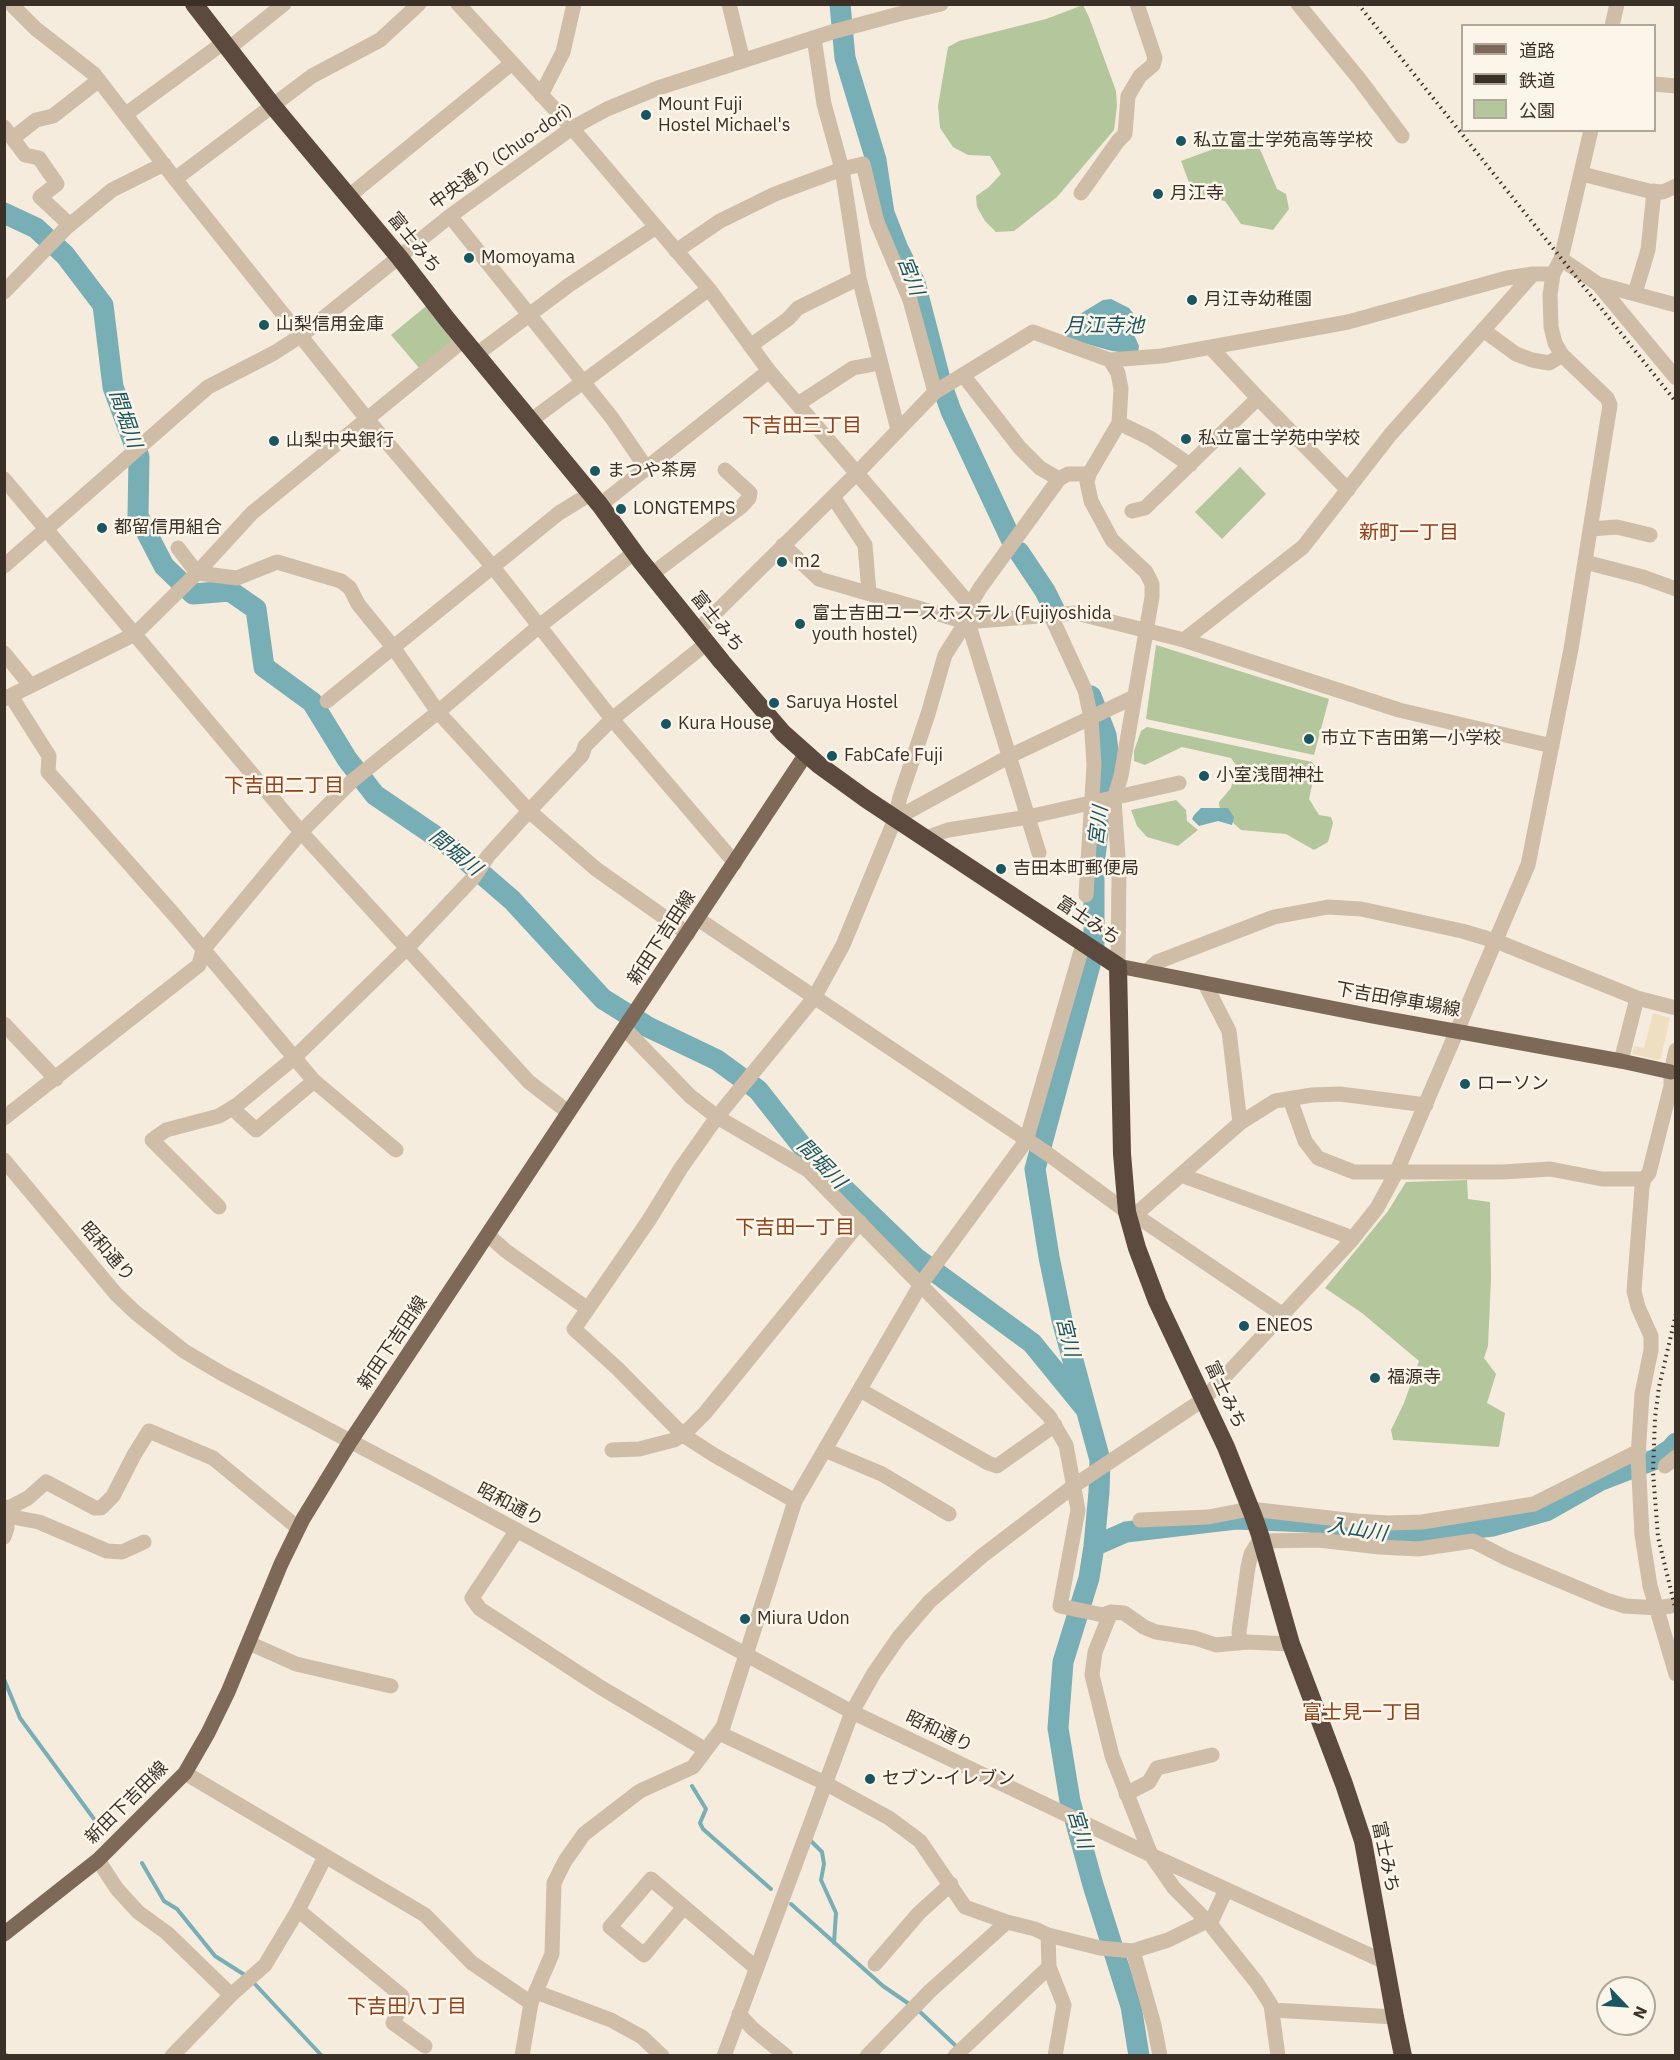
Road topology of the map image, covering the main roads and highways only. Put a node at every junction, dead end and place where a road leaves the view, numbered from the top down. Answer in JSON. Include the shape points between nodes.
{"nodes":[{"id":1,"x":194,"y":4,"type":"edge"},
{"id":2,"x":806,"y":754,"type":"junction"},
{"id":3,"x":1113,"y":963,"type":"junction"},
{"id":4,"x":1671,"y":1072,"type":"road end"},
{"id":5,"x":4,"y":1934,"type":"edge"},
{"id":6,"x":1403,"y":2055,"type":"edge"}],
"edges":[{"from":1,"to":2,"type":"highway","name":"富士みち","via":[[702,637],[783,733]]},
{"from":2,"to":3,"type":"highway","name":"富士みち","via":[[895,819]]},
{"from":2,"to":5,"type":"main road","name":"新田下吉田線","via":[[298,1528],[208,1733],[185,1773],[98,1860]]},
{"from":3,"to":4,"type":"main road","name":"下吉田停車場線"},
{"from":3,"to":6,"type":"highway","name":"富士みち","via":[[1122,1154],[1137,1248],[1252,1512],[1291,1644],[1363,1841]]}]}
